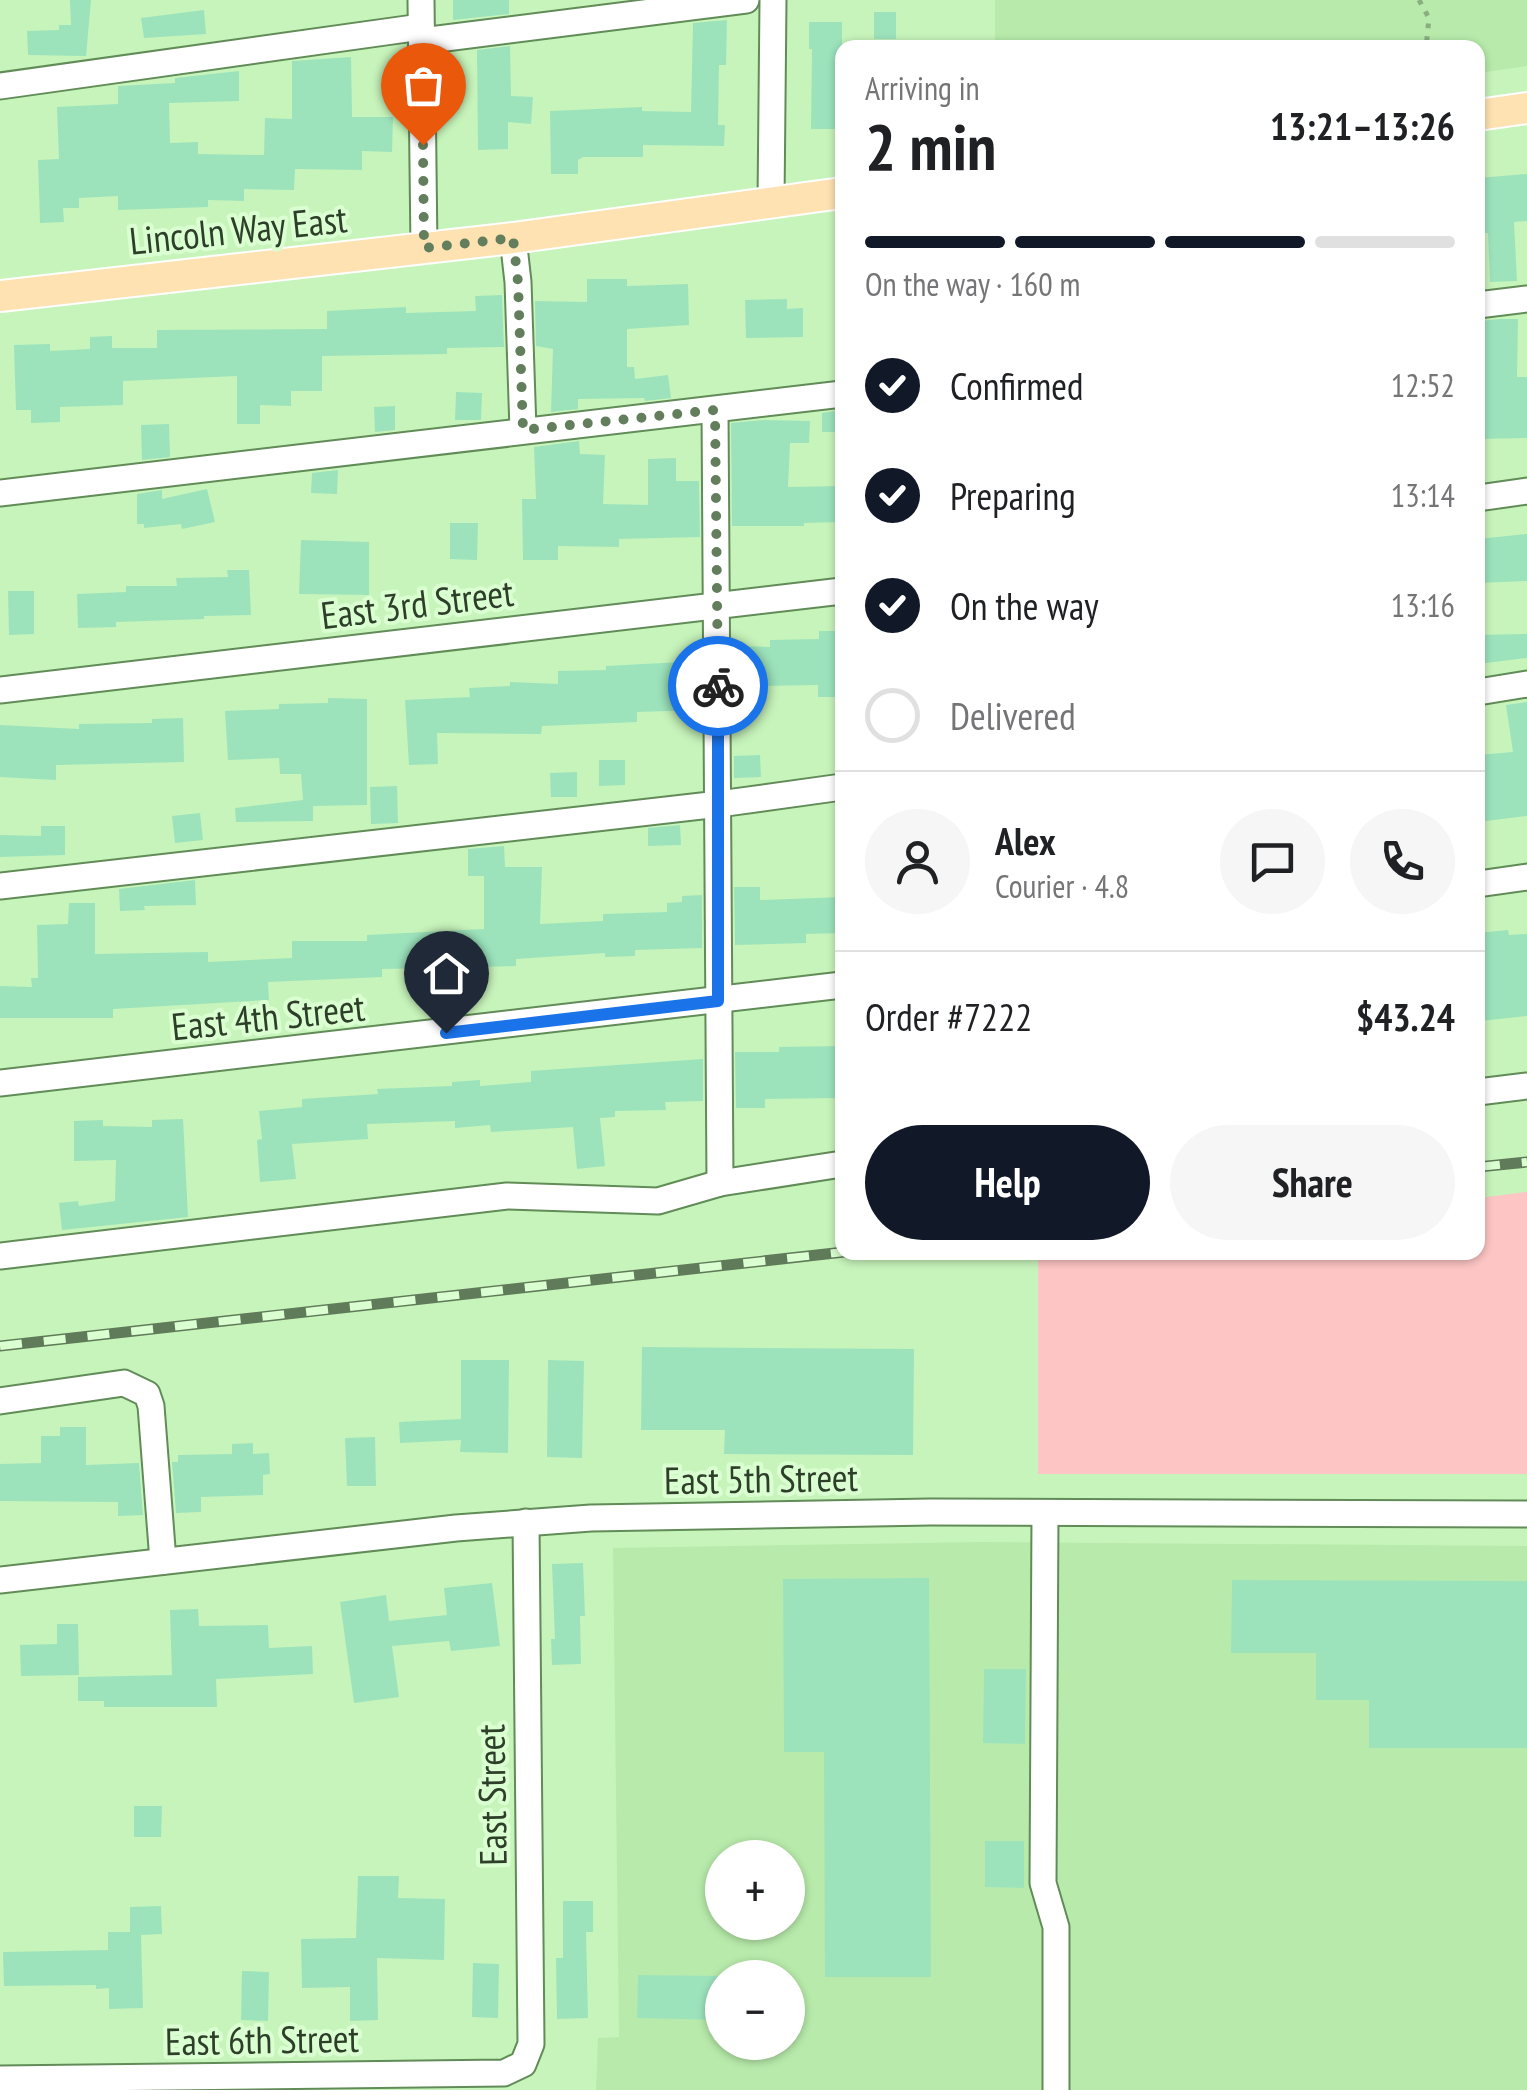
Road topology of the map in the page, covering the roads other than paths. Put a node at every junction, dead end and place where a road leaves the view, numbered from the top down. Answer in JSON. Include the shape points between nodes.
{"nodes":[{"id":1,"x":421,"y":0,"type":"edge"},
{"id":2,"x":746,"y":0,"type":"edge"},
{"id":3,"x":773,"y":0,"type":"edge"},
{"id":4,"x":422,"y":34,"type":"junction"},
{"id":5,"x":0,"y":86,"type":"edge"},
{"id":6,"x":1527,"y":108,"type":"edge"},
{"id":7,"x":1485,"y":114,"type":"edge"},
{"id":8,"x":835,"y":194,"type":"edge"},
{"id":9,"x":771,"y":202,"type":"junction"},
{"id":10,"x":513,"y":238,"type":"junction"},
{"id":11,"x":424,"y":248,"type":"junction"},
{"id":12,"x":0,"y":296,"type":"edge"},
{"id":13,"x":1527,"y":299,"type":"edge"},
{"id":14,"x":1485,"y":305,"type":"edge"},
{"id":15,"x":835,"y":395,"type":"edge"},
{"id":16,"x":715,"y":410,"type":"junction"},
{"id":17,"x":523,"y":430,"type":"junction"},
{"id":18,"x":1527,"y":491,"type":"edge"},
{"id":19,"x":0,"y":493,"type":"edge"},
{"id":20,"x":1485,"y":497,"type":"edge"},
{"id":21,"x":835,"y":592,"type":"edge"},
{"id":22,"x":716,"y":606,"type":"junction"},
{"id":23,"x":1527,"y":684,"type":"edge"},
{"id":24,"x":0,"y":690,"type":"edge"},
{"id":25,"x":1485,"y":691,"type":"edge"},
{"id":26,"x":835,"y":788,"type":"edge"},
{"id":27,"x":719,"y":804,"type":"junction"},
{"id":28,"x":1527,"y":876,"type":"edge"},
{"id":29,"x":1485,"y":883,"type":"edge"},
{"id":30,"x":0,"y":886,"type":"edge"},
{"id":31,"x":835,"y":986,"type":"edge"},
{"id":32,"x":718,"y":1001,"type":"junction"},
{"id":33,"x":0,"y":1083,"type":"edge"},
{"id":34,"x":1527,"y":1086,"type":"edge"},
{"id":35,"x":1485,"y":1091,"type":"edge"},
{"id":36,"x":835,"y":1165,"type":"edge"},
{"id":37,"x":720,"y":1183,"type":"junction"},
{"id":38,"x":0,"y":1256,"type":"edge"},
{"id":39,"x":0,"y":1402,"type":"edge"},
{"id":40,"x":1045,"y":1514,"type":"junction"},
{"id":41,"x":1527,"y":1514,"type":"edge"},
{"id":42,"x":526,"y":1522,"type":"junction"},
{"id":43,"x":164,"y":1561,"type":"junction"},
{"id":44,"x":0,"y":1580,"type":"edge"},
{"id":45,"x":523,"y":2064,"type":"joint"},
{"id":46,"x":0,"y":2079,"type":"edge"},
{"id":47,"x":1056,"y":2090,"type":"edge"}],
"edges":[{"from":1,"to":4,"type":"street"},
{"from":2,"to":4,"type":"street"},
{"from":3,"to":9,"type":"street"},
{"from":4,"to":5,"type":"street"},
{"from":4,"to":11,"type":"street"},
{"from":6,"to":7,"type":"main road"},
{"from":8,"to":9,"type":"main road","name":"Lincoln Way East"},
{"from":9,"to":10,"type":"main road","name":"Lincoln Way East"},
{"from":10,"to":11,"type":"main road","name":"Lincoln Way East"},
{"from":10,"to":17,"type":"street"},
{"from":11,"to":12,"type":"main road","name":"Lincoln Way East"},
{"from":13,"to":14,"type":"street"},
{"from":15,"to":16,"type":"street"},
{"from":16,"to":17,"type":"street"},
{"from":16,"to":22,"type":"street"},
{"from":17,"to":19,"type":"street"},
{"from":18,"to":20,"type":"street"},
{"from":21,"to":22,"type":"street","name":"East 3rd Street"},
{"from":22,"to":24,"type":"street","name":"East 3rd Street"},
{"from":22,"to":27,"type":"street"},
{"from":23,"to":25,"type":"street"},
{"from":26,"to":27,"type":"street"},
{"from":27,"to":30,"type":"street"},
{"from":27,"to":32,"type":"street"},
{"from":28,"to":29,"type":"street"},
{"from":31,"to":32,"type":"street","name":"East 4th Street"},
{"from":32,"to":33,"type":"street","name":"East 4th Street"},
{"from":32,"to":37,"type":"street"},
{"from":34,"to":35,"type":"street"},
{"from":36,"to":37,"type":"street"},
{"from":37,"to":38,"type":"street","via":[[658,1200],[507,1196]]},
{"from":39,"to":43,"type":"street","via":[[124,1383],[147,1394]]},
{"from":40,"to":41,"type":"street","name":"East 5th Street"},
{"from":40,"to":42,"type":"street","name":"East 5th Street"},
{"from":40,"to":47,"type":"street","via":[[1044,1883],[1056,1927]]},
{"from":42,"to":43,"type":"street","name":"East 5th Street"},
{"from":42,"to":45,"type":"street","name":"East Street","via":[[531,2044]]},
{"from":43,"to":44,"type":"street","name":"East 5th Street"},
{"from":45,"to":46,"type":"street","name":"East 6th Street","via":[[504,2073]]}]}
